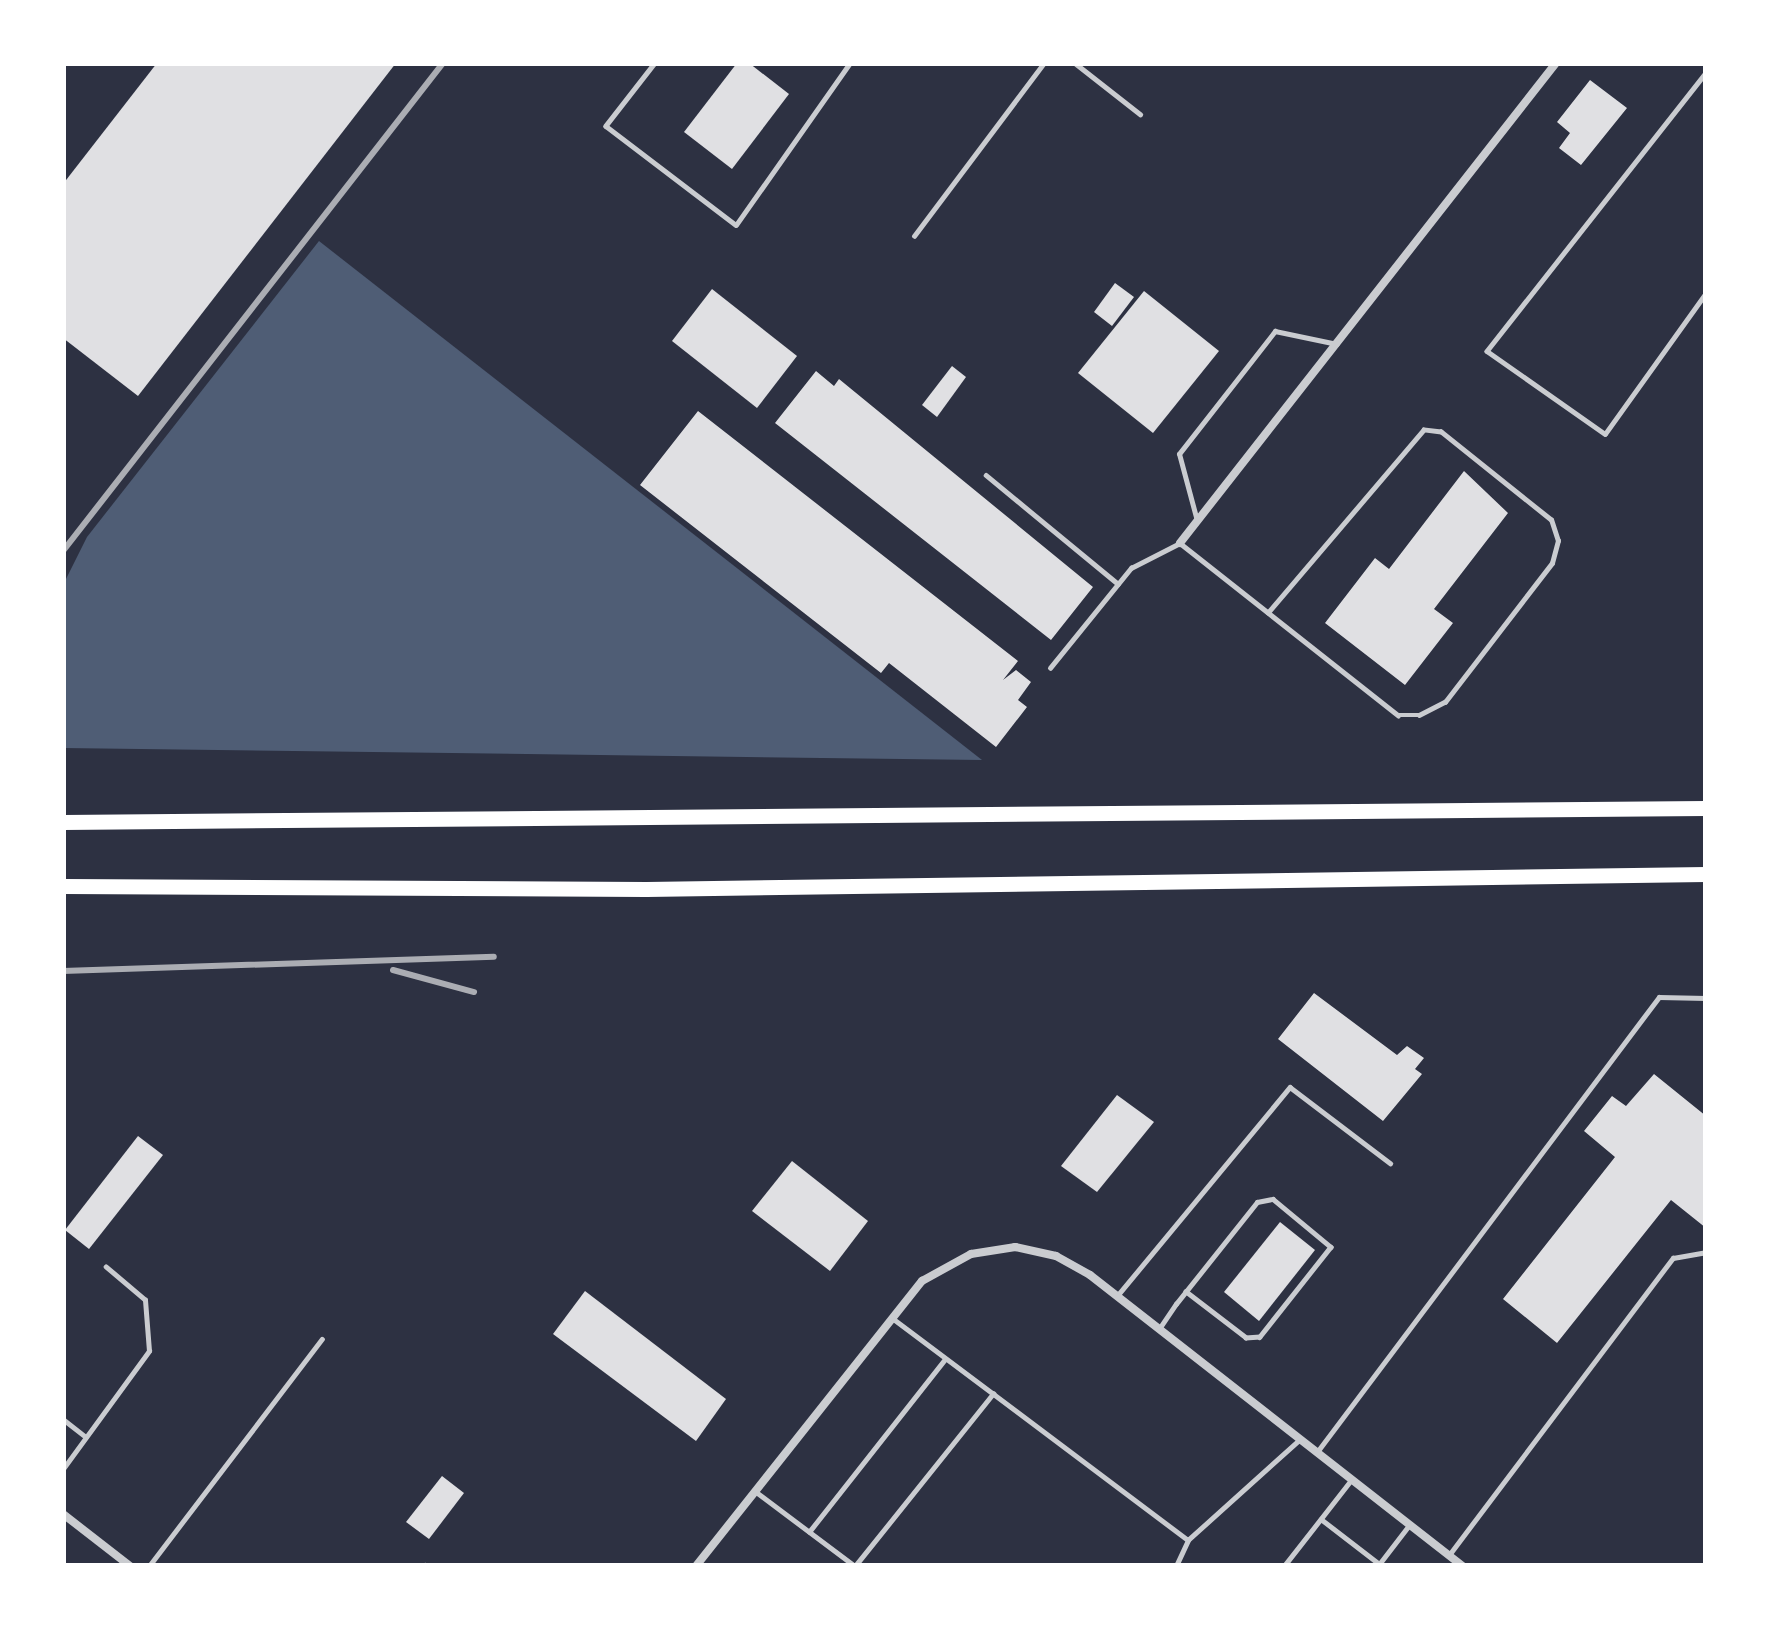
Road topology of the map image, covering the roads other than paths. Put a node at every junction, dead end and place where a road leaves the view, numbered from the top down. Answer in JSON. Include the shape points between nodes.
{"nodes":[{"id":1,"x":655,"y":63,"type":"edge"},
{"id":2,"x":850,"y":63,"type":"edge"},
{"id":3,"x":1044,"y":63,"type":"edge"},
{"id":4,"x":1075,"y":63,"type":"edge"},
{"id":5,"x":1556,"y":63,"type":"edge"},
{"id":6,"x":1706,"y":73,"type":"edge"},
{"id":7,"x":1140,"y":114,"type":"dead end"},
{"id":8,"x":914,"y":236,"type":"dead end"},
{"id":9,"x":1706,"y":293,"type":"edge"},
{"id":10,"x":1336,"y":344,"type":"junction"},
{"id":11,"x":986,"y":476,"type":"dead end"},
{"id":12,"x":1197,"y":521,"type":"junction"},
{"id":13,"x":1180,"y":544,"type":"junction"},
{"id":14,"x":1118,"y":584,"type":"junction"},
{"id":15,"x":1268,"y":613,"type":"junction"},
{"id":16,"x":1050,"y":668,"type":"dead end"},
{"id":17,"x":1706,"y":808,"type":"edge"},
{"id":18,"x":63,"y":822,"type":"edge"},
{"id":19,"x":1706,"y":874,"type":"edge"},
{"id":20,"x":63,"y":886,"type":"edge"},
{"id":21,"x":1706,"y":998,"type":"edge"},
{"id":22,"x":1390,"y":1163,"type":"dead end"},
{"id":23,"x":1706,"y":1252,"type":"edge"},
{"id":24,"x":106,"y":1268,"type":"dead end"},
{"id":25,"x":1186,"y":1292,"type":"junction"},
{"id":26,"x":1118,"y":1296,"type":"junction"},
{"id":27,"x":891,"y":1316,"type":"junction"},
{"id":28,"x":1159,"y":1329,"type":"junction"},
{"id":29,"x":322,"y":1339,"type":"dead end"},
{"id":30,"x":945,"y":1358,"type":"junction"},
{"id":31,"x":993,"y":1394,"type":"junction"},
{"id":32,"x":63,"y":1419,"type":"edge"},
{"id":33,"x":86,"y":1437,"type":"junction"},
{"id":34,"x":1300,"y":1439,"type":"junction"},
{"id":35,"x":1317,"y":1452,"type":"junction"},
{"id":36,"x":63,"y":1468,"type":"edge"},
{"id":37,"x":1352,"y":1479,"type":"junction"},
{"id":38,"x":755,"y":1490,"type":"junction"},
{"id":39,"x":64,"y":1516,"type":"edge"},
{"id":40,"x":1321,"y":1519,"type":"junction"},
{"id":41,"x":1410,"y":1525,"type":"junction"},
{"id":42,"x":809,"y":1532,"type":"junction"},
{"id":43,"x":1188,"y":1540,"type":"junction"},
{"id":44,"x":1449,"y":1556,"type":"junction"},
{"id":45,"x":1381,"y":1565,"type":"edge"},
{"id":46,"x":130,"y":1566,"type":"edge"},
{"id":47,"x":149,"y":1566,"type":"edge"},
{"id":48,"x":696,"y":1566,"type":"edge"},
{"id":49,"x":855,"y":1566,"type":"edge"},
{"id":50,"x":1177,"y":1566,"type":"edge"},
{"id":51,"x":1284,"y":1566,"type":"edge"},
{"id":52,"x":1463,"y":1566,"type":"edge"}],
"edges":[{"from":1,"to":2,"type":"lane","via":[[606,125],[736,225]]},
{"from":3,"to":8,"type":"lane"},
{"from":4,"to":7,"type":"lane"},
{"from":5,"to":10,"type":"street"},
{"from":6,"to":9,"type":"lane","via":[[1487,351],[1605,434]]},
{"from":10,"to":12,"type":"street"},
{"from":10,"to":12,"type":"lane","via":[[1275,331],[1179,454]]},
{"from":11,"to":14,"type":"lane"},
{"from":12,"to":13,"type":"street"},
{"from":13,"to":14,"type":"lane","via":[[1131,568]]},
{"from":13,"to":15,"type":"lane"},
{"from":14,"to":16,"type":"lane"},
{"from":15,"to":15,"type":"lane","via":[[1398,715],[1419,715],[1445,702],[1552,563],[1558,541],[1551,520],[1441,432],[1424,430]]},
{"from":17,"to":18,"type":"highway"},
{"from":19,"to":20,"type":"highway","via":[[646,889]]},
{"from":21,"to":35,"type":"lane","via":[[1659,997]]},
{"from":22,"to":26,"type":"lane","via":[[1290,1087]]},
{"from":23,"to":44,"type":"lane","via":[[1672,1258]]},
{"from":24,"to":33,"type":"lane","via":[[145,1300],[152,1333],[148,1352]]},
{"from":25,"to":25,"type":"lane","via":[[1257,1202],[1273,1199],[1331,1247],[1260,1337],[1246,1338]]},
{"from":25,"to":28,"type":"lane"},
{"from":26,"to":27,"type":"street","via":[[1056,1256],[994,1248],[935,1270]]},
{"from":26,"to":28,"type":"street"},
{"from":27,"to":30,"type":"lane"},
{"from":27,"to":38,"type":"street"},
{"from":28,"to":34,"type":"street"},
{"from":29,"to":47,"type":"lane"},
{"from":30,"to":31,"type":"lane"},
{"from":30,"to":42,"type":"lane"},
{"from":31,"to":43,"type":"lane"},
{"from":31,"to":49,"type":"lane"},
{"from":32,"to":33,"type":"lane"},
{"from":33,"to":36,"type":"lane"},
{"from":34,"to":35,"type":"street"},
{"from":34,"to":43,"type":"lane"},
{"from":35,"to":37,"type":"street"},
{"from":37,"to":40,"type":"lane"},
{"from":37,"to":41,"type":"street"},
{"from":38,"to":42,"type":"lane"},
{"from":38,"to":48,"type":"street"},
{"from":39,"to":46,"type":"street"},
{"from":40,"to":45,"type":"lane"},
{"from":40,"to":51,"type":"lane"},
{"from":41,"to":44,"type":"street"},
{"from":41,"to":45,"type":"lane"},
{"from":42,"to":49,"type":"lane"},
{"from":43,"to":50,"type":"lane"},
{"from":44,"to":52,"type":"street"}]}
